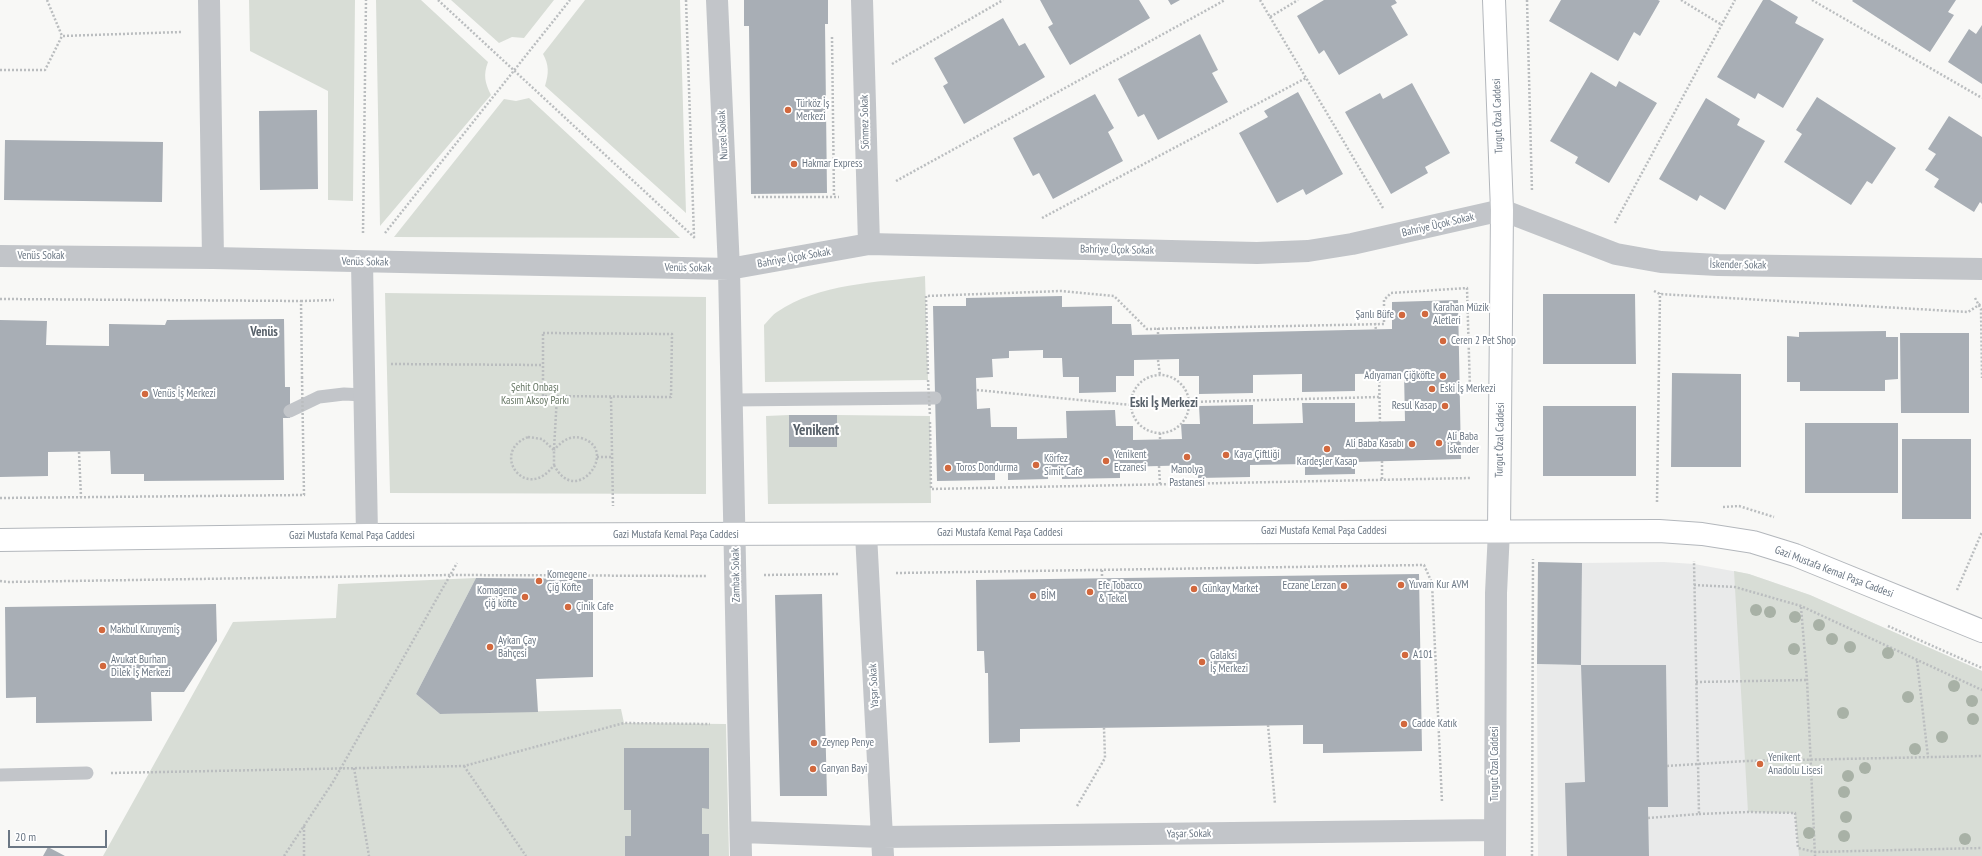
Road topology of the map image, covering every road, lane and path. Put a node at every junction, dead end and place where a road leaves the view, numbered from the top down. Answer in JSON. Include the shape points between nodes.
{"nodes":[{"id":1,"x":47,"y":0,"type":"edge"},
{"id":2,"x":209,"y":0,"type":"edge"},
{"id":3,"x":366,"y":0,"type":"edge"},
{"id":4,"x":438,"y":0,"type":"edge"},
{"id":5,"x":570,"y":0,"type":"edge"},
{"id":6,"x":686,"y":0,"type":"edge"},
{"id":7,"x":718,"y":0,"type":"edge"},
{"id":8,"x":862,"y":0,"type":"edge"},
{"id":9,"x":1003,"y":0,"type":"edge"},
{"id":10,"x":1225,"y":0,"type":"edge"},
{"id":11,"x":1260,"y":0,"type":"edge"},
{"id":12,"x":1298,"y":0,"type":"edge"},
{"id":13,"x":1494,"y":0,"type":"edge"},
{"id":14,"x":1681,"y":0,"type":"edge"},
{"id":15,"x":1735,"y":0,"type":"edge"},
{"id":16,"x":1812,"y":0,"type":"edge"},
{"id":17,"x":1270,"y":17,"type":"junction"},
{"id":18,"x":1722,"y":24,"type":"junction"},
{"id":19,"x":210,"y":31,"type":"junction"},
{"id":20,"x":62,"y":36,"type":"junction"},
{"id":21,"x":832,"y":36,"type":"dead end"},
{"id":22,"x":0,"y":70,"type":"edge"},
{"id":23,"x":516,"y":70,"type":"junction"},
{"id":24,"x":1306,"y":78,"type":"junction"},
{"id":25,"x":833,"y":82,"type":"junction"},
{"id":26,"x":864,"y":82,"type":"junction"},
{"id":27,"x":1982,"y":98,"type":"edge"},
{"id":28,"x":867,"y":196,"type":"junction"},
{"id":29,"x":753,"y":197,"type":"dead end"},
{"id":30,"x":1502,"y":210,"type":"junction"},
{"id":31,"x":1035,"y":222,"type":"dead end"},
{"id":32,"x":1398,"y":234,"type":"junction"},
{"id":33,"x":694,"y":236,"type":"junction"},
{"id":34,"x":869,"y":244,"type":"junction"},
{"id":35,"x":1602,"y":248,"type":"junction"},
{"id":36,"x":0,"y":256,"type":"edge"},
{"id":37,"x":213,"y":258,"type":"junction"},
{"id":38,"x":362,"y":262,"type":"junction"},
{"id":39,"x":1661,"y":262,"type":"junction"},
{"id":40,"x":1959,"y":268,"type":"junction"},
{"id":41,"x":729,"y":269,"type":"junction"},
{"id":42,"x":1982,"y":269,"type":"edge"},
{"id":43,"x":0,"y":299,"type":"edge"},
{"id":44,"x":342,"y":299,"type":"dead end"},
{"id":45,"x":301,"y":301,"type":"junction"},
{"id":46,"x":1375,"y":323,"type":"junction"},
{"id":47,"x":1158,"y":328,"type":"junction"},
{"id":48,"x":1376,"y":330,"type":"dead end"},
{"id":49,"x":1158,"y":334,"type":"dead end"},
{"id":50,"x":1158,"y":360,"type":"dead end"},
{"id":51,"x":364,"y":364,"type":"junction"},
{"id":52,"x":543,"y":365,"type":"junction"},
{"id":53,"x":1379,"y":373,"type":"dead end"},
{"id":54,"x":1160,"y":375,"type":"junction"},
{"id":55,"x":1982,"y":378,"type":"edge"},
{"id":56,"x":976,"y":390,"type":"dead end"},
{"id":57,"x":1470,"y":391,"type":"dead end"},
{"id":58,"x":364,"y":395,"type":"junction"},
{"id":59,"x":557,"y":396,"type":"junction"},
{"id":60,"x":611,"y":397,"type":"junction"},
{"id":61,"x":1379,"y":397,"type":"junction"},
{"id":62,"x":936,"y":398,"type":"dead end"},
{"id":63,"x":732,"y":400,"type":"junction"},
{"id":64,"x":1189,"y":402,"type":"junction"},
{"id":65,"x":1131,"y":405,"type":"junction"},
{"id":66,"x":290,"y":411,"type":"dead end"},
{"id":67,"x":1380,"y":422,"type":"dead end"},
{"id":68,"x":1160,"y":433,"type":"junction"},
{"id":69,"x":1160,"y":440,"type":"dead end"},
{"id":70,"x":554,"y":450,"type":"junction"},
{"id":71,"x":79,"y":452,"type":"dead end"},
{"id":72,"x":597,"y":457,"type":"junction"},
{"id":73,"x":612,"y":457,"type":"junction"},
{"id":74,"x":1382,"y":461,"type":"dead end"},
{"id":75,"x":554,"y":465,"type":"junction"},
{"id":76,"x":1159,"y":466,"type":"dead end"},
{"id":77,"x":1472,"y":470,"type":"dead end"},
{"id":78,"x":1382,"y":479,"type":"junction"},
{"id":79,"x":1160,"y":484,"type":"junction"},
{"id":80,"x":81,"y":497,"type":"junction"},
{"id":81,"x":0,"y":498,"type":"edge"},
{"id":82,"x":1498,"y":531,"type":"junction"},
{"id":83,"x":1659,"y":531,"type":"junction"},
{"id":84,"x":1982,"y":532,"type":"edge"},
{"id":85,"x":735,"y":534,"type":"junction"},
{"id":86,"x":866,"y":534,"type":"junction"},
{"id":87,"x":367,"y":535,"type":"junction"},
{"id":88,"x":473,"y":535,"type":"junction"},
{"id":89,"x":614,"y":535,"type":"junction"},
{"id":90,"x":0,"y":540,"type":"edge"},
{"id":91,"x":1541,"y":559,"type":"dead end"},
{"id":92,"x":1694,"y":560,"type":"dead end"},
{"id":93,"x":1700,"y":561,"type":"dead end"},
{"id":94,"x":1694,"y":564,"type":"dead end"},
{"id":95,"x":1102,"y":570,"type":"junction"},
{"id":96,"x":868,"y":574,"type":"junction"},
{"id":97,"x":451,"y":575,"type":"junction"},
{"id":98,"x":736,"y":576,"type":"junction"},
{"id":99,"x":1102,"y":578,"type":"dead end"},
{"id":100,"x":0,"y":581,"type":"edge"},
{"id":101,"x":1694,"y":585,"type":"junction"},
{"id":102,"x":1801,"y":606,"type":"junction"},
{"id":103,"x":1947,"y":617,"type":"junction"},
{"id":104,"x":1882,"y":623,"type":"dead end"},
{"id":105,"x":1982,"y":631,"type":"edge"},
{"id":106,"x":1917,"y":661,"type":"junction"},
{"id":107,"x":1982,"y":668,"type":"edge"},
{"id":108,"x":1807,"y":680,"type":"junction"},
{"id":109,"x":1696,"y":682,"type":"junction"},
{"id":110,"x":1982,"y":690,"type":"edge"},
{"id":111,"x":738,"y":724,"type":"junction"},
{"id":112,"x":1268,"y":725,"type":"dead end"},
{"id":113,"x":1104,"y":728,"type":"dead end"},
{"id":114,"x":1982,"y":756,"type":"edge"},
{"id":115,"x":1928,"y":757,"type":"junction"},
{"id":116,"x":1104,"y":758,"type":"dead end"},
{"id":117,"x":1810,"y":760,"type":"junction"},
{"id":118,"x":1697,"y":765,"type":"junction"},
{"id":119,"x":464,"y":766,"type":"junction"},
{"id":120,"x":1667,"y":766,"type":"dead end"},
{"id":121,"x":341,"y":768,"type":"junction"},
{"id":122,"x":354,"y":768,"type":"junction"},
{"id":123,"x":87,"y":773,"type":"joint"},
{"id":124,"x":0,"y":775,"type":"edge"},
{"id":125,"x":1699,"y":814,"type":"junction"},
{"id":126,"x":1648,"y":818,"type":"dead end"},
{"id":127,"x":304,"y":825,"type":"junction"},
{"id":128,"x":1495,"y":830,"type":"junction"},
{"id":129,"x":1444,"y":831,"type":"junction"},
{"id":130,"x":741,"y":832,"type":"junction"},
{"id":131,"x":1277,"y":833,"type":"junction"},
{"id":132,"x":883,"y":847,"type":"edge"},
{"id":133,"x":1982,"y":848,"type":"edge"},
{"id":134,"x":1815,"y":854,"type":"edge"},
{"id":135,"x":284,"y":856,"type":"edge"},
{"id":136,"x":304,"y":856,"type":"edge"},
{"id":137,"x":369,"y":856,"type":"edge"},
{"id":138,"x":526,"y":856,"type":"edge"},
{"id":139,"x":741,"y":856,"type":"edge"},
{"id":140,"x":1495,"y":856,"type":"edge"},
{"id":141,"x":1532,"y":856,"type":"edge"}],
"edges":[{"from":1,"to":20,"type":"path"},
{"from":2,"to":19,"type":"street"},
{"from":3,"to":38,"type":"path"},
{"from":4,"to":23,"type":"path"},
{"from":5,"to":23,"type":"path"},
{"from":6,"to":33,"type":"path"},
{"from":7,"to":41,"type":"street","name":"Nursel Sokak"},
{"from":8,"to":26,"type":"street","name":"Sönmez Sokak"},
{"from":9,"to":26,"type":"path"},
{"from":10,"to":28,"type":"path"},
{"from":11,"to":17,"type":"path"},
{"from":12,"to":17,"type":"path"},
{"from":13,"to":30,"type":"street","name":"Turgut Özal Caddesi"},
{"from":14,"to":18,"type":"path"},
{"from":15,"to":18,"type":"path"},
{"from":16,"to":27,"type":"path"},
{"from":17,"to":24,"type":"path"},
{"from":18,"to":35,"type":"path"},
{"from":19,"to":20,"type":"path"},
{"from":19,"to":37,"type":"street"},
{"from":20,"to":22,"type":"path","via":[[46,70]]},
{"from":21,"to":25,"type":"path"},
{"from":23,"to":33,"type":"path"},
{"from":23,"to":38,"type":"path"},
{"from":24,"to":31,"type":"path"},
{"from":24,"to":32,"type":"path"},
{"from":25,"to":26,"type":"path"},
{"from":25,"to":29,"type":"path","via":[[834,197]]},
{"from":26,"to":28,"type":"street","name":"Sönmez Sokak"},
{"from":28,"to":34,"type":"street","name":"Sönmez Sokak"},
{"from":30,"to":32,"type":"street","name":"Bahriye Üçok Sokak"},
{"from":30,"to":35,"type":"street","name":"İskender Sokak"},
{"from":30,"to":82,"type":"street","name":"Turgut Özal Caddesi"},
{"from":32,"to":34,"type":"street","name":"Bahriye Üçok Sokak","via":[[1308,251],[1257,253]]},
{"from":33,"to":41,"type":"path"},
{"from":34,"to":41,"type":"street","name":"Bahriye Üçok Sokak"},
{"from":35,"to":39,"type":"street","name":"İskender Sokak","via":[[1616,254]]},
{"from":36,"to":37,"type":"street","name":"Venüs Sokak"},
{"from":37,"to":38,"type":"street","name":"Venüs Sokak"},
{"from":38,"to":41,"type":"street","name":"Venüs Sokak"},
{"from":38,"to":51,"type":"street"},
{"from":39,"to":40,"type":"street","name":"İskender Sokak"},
{"from":39,"to":83,"type":"path"},
{"from":40,"to":42,"type":"street","name":"İskender Sokak"},
{"from":40,"to":55,"type":"path","via":[[1980,309]]},
{"from":41,"to":63,"type":"street","name":"Zambak Sokak"},
{"from":43,"to":45,"type":"path"},
{"from":44,"to":45,"type":"path"},
{"from":45,"to":80,"type":"path","bridge":true,"via":[[304,495]]},
{"from":46,"to":47,"type":"path"},
{"from":46,"to":48,"type":"path"},
{"from":46,"to":57,"type":"path","via":[[1384,324],[1384,300],[1391,293],[1467,288]]},
{"from":47,"to":49,"type":"path"},
{"from":47,"to":79,"type":"path","bridge":true,"via":[[1147,328],[1114,296],[1061,291],[926,296],[931,489]]},
{"from":50,"to":54,"type":"path"},
{"from":51,"to":52,"type":"path"},
{"from":51,"to":58,"type":"street"},
{"from":52,"to":59,"type":"path","via":[[543,396]]},
{"from":52,"to":60,"type":"path","via":[[543,333],[672,334],[671,398]]},
{"from":53,"to":61,"type":"path"},
{"from":54,"to":64,"type":"path","via":[[1170,376],[1178,381],[1184,388]]},
{"from":54,"to":65,"type":"path","via":[[1142,380],[1132,395]]},
{"from":56,"to":65,"type":"path"},
{"from":58,"to":66,"type":"lane","via":[[319,397]]},
{"from":58,"to":87,"type":"street"},
{"from":59,"to":60,"type":"path"},
{"from":59,"to":70,"type":"path"},
{"from":60,"to":73,"type":"path"},
{"from":61,"to":64,"type":"path"},
{"from":61,"to":67,"type":"path"},
{"from":62,"to":63,"type":"lane"},
{"from":63,"to":85,"type":"street","name":"Zambak Sokak"},
{"from":64,"to":68,"type":"path","via":[[1187,416],[1181,424],[1174,430]]},
{"from":65,"to":68,"type":"path","via":[[1132,415],[1137,423],[1145,430]]},
{"from":68,"to":69,"type":"path"},
{"from":70,"to":72,"type":"path","via":[[565,440],[578,437],[591,444]]},
{"from":70,"to":75,"type":"path"},
{"from":70,"to":75,"type":"path","via":[[542,439],[528,437],[516,444],[511,456],[514,470],[525,478],[539,479]]},
{"from":71,"to":80,"type":"path"},
{"from":72,"to":73,"type":"path"},
{"from":72,"to":75,"type":"path","via":[[593,471],[582,480],[568,479]]},
{"from":73,"to":89,"type":"path"},
{"from":74,"to":78,"type":"path"},
{"from":76,"to":79,"type":"path"},
{"from":77,"to":78,"type":"path","via":[[1472,478]]},
{"from":78,"to":79,"type":"path"},
{"from":80,"to":81,"type":"path"},
{"from":82,"to":83,"type":"street","name":"Gazi Mustafa Kemal Paşa Caddesi"},
{"from":82,"to":86,"type":"street","name":"Gazi Mustafa Kemal Paşa Caddesi"},
{"from":82,"to":128,"type":"street","name":"Turgut Özal Caddesi"},
{"from":83,"to":103,"type":"street","name":"Gazi Mustafa Kemal Paşa Caddesi","via":[[1702,534],[1753,542],[1795,555]]},
{"from":84,"to":103,"type":"path"},
{"from":85,"to":86,"type":"street","name":"Gazi Mustafa Kemal Paşa Caddesi"},
{"from":85,"to":89,"type":"street","name":"Gazi Mustafa Kemal Paşa Caddesi"},
{"from":85,"to":98,"type":"street","name":"Zambak Sokak"},
{"from":86,"to":96,"type":"street","name":"Yaşar Sokak"},
{"from":87,"to":88,"type":"street","name":"Gazi Mustafa Kemal Paşa Caddesi"},
{"from":87,"to":90,"type":"street","name":"Gazi Mustafa Kemal Paşa Caddesi"},
{"from":88,"to":89,"type":"street","name":"Gazi Mustafa Kemal Paşa Caddesi"},
{"from":88,"to":97,"type":"path"},
{"from":91,"to":141,"type":"path","via":[[1533,558]]},
{"from":92,"to":93,"type":"path"},
{"from":94,"to":101,"type":"path"},
{"from":95,"to":96,"type":"path"},
{"from":95,"to":99,"type":"path"},
{"from":95,"to":129,"type":"path","via":[[1424,564],[1432,583]]},
{"from":96,"to":98,"type":"path"},
{"from":96,"to":132,"type":"street","name":"Yaşar Sokak"},
{"from":97,"to":98,"type":"path"},
{"from":97,"to":100,"type":"path"},
{"from":97,"to":121,"type":"path"},
{"from":98,"to":111,"type":"street","name":"Zambak Sokak"},
{"from":101,"to":102,"type":"path","via":[[1735,587]]},
{"from":101,"to":109,"type":"path"},
{"from":102,"to":106,"type":"path"},
{"from":102,"to":108,"type":"path"},
{"from":103,"to":105,"type":"street","name":"Gazi Mustafa Kemal Paşa Caddesi"},
{"from":104,"to":107,"type":"path"},
{"from":106,"to":110,"type":"path"},
{"from":106,"to":115,"type":"path"},
{"from":108,"to":109,"type":"path"},
{"from":108,"to":117,"type":"path"},
{"from":109,"to":118,"type":"path"},
{"from":111,"to":119,"type":"path","via":[[624,723]]},
{"from":111,"to":130,"type":"street","name":"Zambak Sokak"},
{"from":112,"to":131,"type":"path"},
{"from":113,"to":116,"type":"path"},
{"from":114,"to":115,"type":"path"},
{"from":115,"to":117,"type":"path"},
{"from":117,"to":118,"type":"path"},
{"from":117,"to":134,"type":"path"},
{"from":118,"to":120,"type":"path"},
{"from":118,"to":125,"type":"path"},
{"from":119,"to":122,"type":"path"},
{"from":119,"to":138,"type":"path"},
{"from":121,"to":122,"type":"path"},
{"from":121,"to":123,"type":"path"},
{"from":121,"to":127,"type":"path"},
{"from":122,"to":137,"type":"path"},
{"from":123,"to":124,"type":"lane"},
{"from":125,"to":126,"type":"path"},
{"from":125,"to":134,"type":"path","via":[[1795,813],[1798,848]]},
{"from":127,"to":135,"type":"path"},
{"from":127,"to":136,"type":"path"},
{"from":128,"to":129,"type":"street","name":"Yaşar Sokak"},
{"from":128,"to":140,"type":"street","name":"Turgut Özal Caddesi"},
{"from":129,"to":131,"type":"street","name":"Yaşar Sokak"},
{"from":130,"to":132,"type":"street","name":"Yaşar Sokak"},
{"from":130,"to":139,"type":"street","name":"Zambak Sokak"},
{"from":131,"to":132,"type":"street","name":"Yaşar Sokak"},
{"from":133,"to":134,"type":"path"}]}
